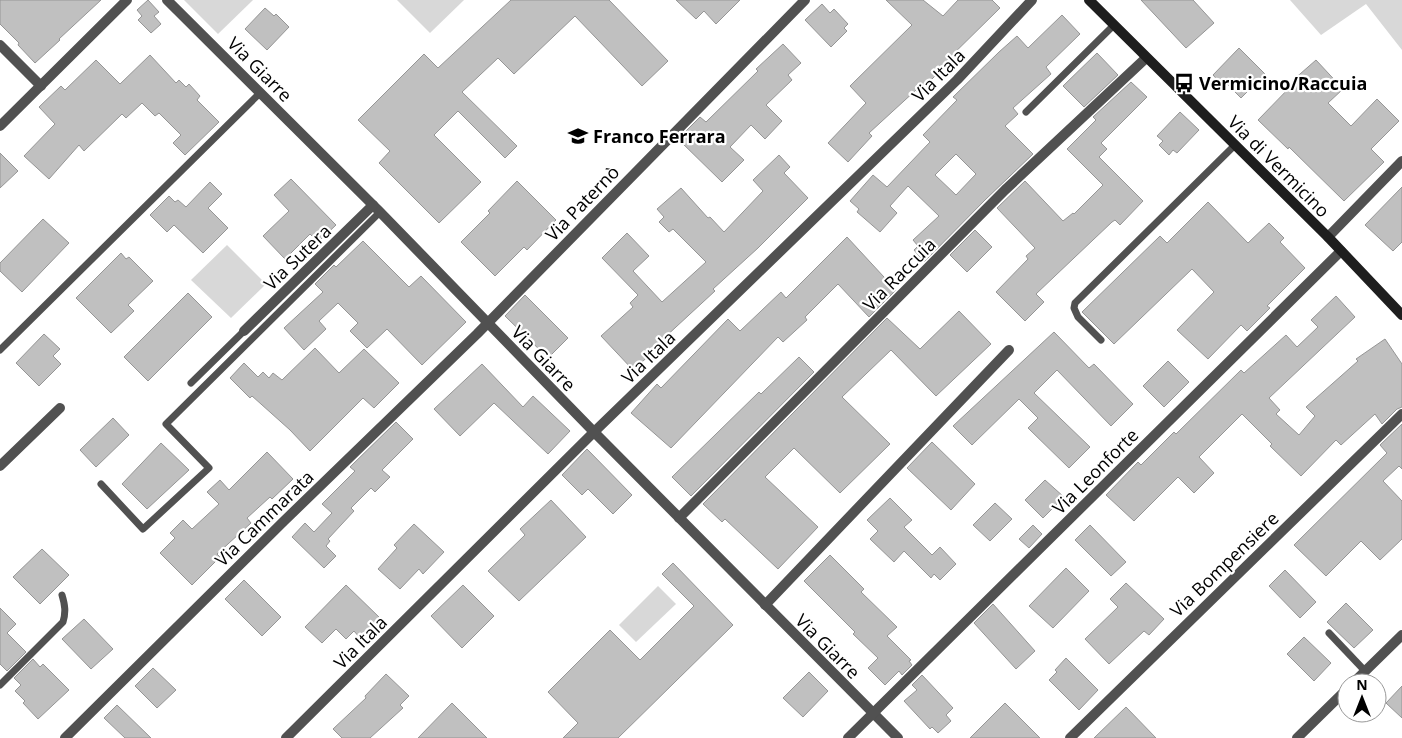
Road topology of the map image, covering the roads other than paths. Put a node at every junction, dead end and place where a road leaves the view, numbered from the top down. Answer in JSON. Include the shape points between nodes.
{"nodes":[{"id":1,"x":127,"y":0,"type":"edge"},
{"id":2,"x":167,"y":0,"type":"edge"},
{"id":3,"x":805,"y":0,"type":"edge"},
{"id":4,"x":1032,"y":0,"type":"edge"},
{"id":5,"x":1089,"y":0,"type":"edge"},
{"id":6,"x":1114,"y":25,"type":"junction"},
{"id":7,"x":0,"y":45,"type":"edge"},
{"id":8,"x":1146,"y":58,"type":"junction"},
{"id":9,"x":41,"y":86,"type":"junction"},
{"id":10,"x":260,"y":93,"type":"junction"},
{"id":11,"x":1026,"y":112,"type":"dead end"},
{"id":12,"x":0,"y":126,"type":"edge"},
{"id":13,"x":1235,"y":145,"type":"junction"},
{"id":14,"x":1402,"y":161,"type":"edge"},
{"id":15,"x":376,"y":208,"type":"junction"},
{"id":16,"x":1328,"y":237,"type":"junction"},
{"id":17,"x":1341,"y":251,"type":"junction"},
{"id":18,"x":1402,"y":315,"type":"edge"},
{"id":19,"x":488,"y":323,"type":"junction"},
{"id":20,"x":244,"y":331,"type":"joint"},
{"id":21,"x":1101,"y":340,"type":"dead end"},
{"id":22,"x":0,"y":350,"type":"edge"},
{"id":23,"x":1009,"y":350,"type":"dead end"},
{"id":24,"x":191,"y":383,"type":"dead end"},
{"id":25,"x":60,"y":408,"type":"dead end"},
{"id":26,"x":1402,"y":414,"type":"edge"},
{"id":27,"x":594,"y":432,"type":"junction"},
{"id":28,"x":0,"y":466,"type":"edge"},
{"id":29,"x":101,"y":484,"type":"dead end"},
{"id":30,"x":679,"y":518,"type":"junction"},
{"id":31,"x":62,"y":595,"type":"dead end"},
{"id":32,"x":765,"y":605,"type":"junction"},
{"id":33,"x":1329,"y":633,"type":"dead end"},
{"id":34,"x":1402,"y":635,"type":"edge"},
{"id":35,"x":1366,"y":671,"type":"joint"},
{"id":36,"x":0,"y":685,"type":"edge"},
{"id":37,"x":1337,"y":699,"type":"edge"},
{"id":38,"x":873,"y":714,"type":"junction"},
{"id":39,"x":65,"y":738,"type":"edge"},
{"id":40,"x":286,"y":738,"type":"edge"},
{"id":41,"x":848,"y":738,"type":"edge"},
{"id":42,"x":898,"y":738,"type":"edge"},
{"id":43,"x":1070,"y":738,"type":"edge"},
{"id":44,"x":1297,"y":738,"type":"edge"}],
"edges":[{"from":1,"to":9,"type":"street"},
{"from":2,"to":10,"type":"street","name":"Via Giarre"},
{"from":3,"to":19,"type":"street","name":"Via Paternò"},
{"from":4,"to":27,"type":"street","name":"Via Itala","via":[[957,80]]},
{"from":5,"to":6,"type":"main road","name":"Via di Vermicino"},
{"from":6,"to":8,"type":"main road","name":"Via di Vermicino"},
{"from":6,"to":11,"type":"lane"},
{"from":7,"to":9,"type":"street"},
{"from":8,"to":13,"type":"main road","name":"Via di Vermicino"},
{"from":8,"to":30,"type":"street","name":"Via Raccuia","via":[[1005,190]]},
{"from":9,"to":12,"type":"street"},
{"from":10,"to":15,"type":"street","name":"Via Giarre"},
{"from":10,"to":22,"type":"lane"},
{"from":13,"to":16,"type":"main road","name":"Via di Vermicino"},
{"from":13,"to":21,"type":"lane","via":[[1075,303],[1078,317]]},
{"from":14,"to":16,"type":"street"},
{"from":15,"to":19,"type":"street","name":"Via Giarre"},
{"from":15,"to":20,"type":"street","name":"Via Sutera"},
{"from":15,"to":29,"type":"lane","via":[[166,424],[209,468],[143,529]]},
{"from":16,"to":17,"type":"main road","name":"Via di Vermicino"},
{"from":17,"to":18,"type":"main road","name":"Via di Vermicino"},
{"from":17,"to":38,"type":"street","name":"Via Leonforte"},
{"from":19,"to":27,"type":"street","name":"Via Giarre"},
{"from":19,"to":39,"type":"street","name":"Via Cammarata"},
{"from":20,"to":24,"type":"lane"},
{"from":23,"to":32,"type":"street"},
{"from":25,"to":28,"type":"street"},
{"from":26,"to":43,"type":"street","name":"Via Bompensiere"},
{"from":27,"to":30,"type":"street","name":"Via Giarre"},
{"from":27,"to":40,"type":"street","name":"Via Itala"},
{"from":30,"to":32,"type":"street","name":"Via Giarre"},
{"from":31,"to":36,"type":"lane","via":[[65,605],[63,622]]},
{"from":32,"to":38,"type":"street","name":"Via Giarre"},
{"from":33,"to":35,"type":"lane"},
{"from":34,"to":35,"type":"street"},
{"from":37,"to":44,"type":"street"},
{"from":38,"to":41,"type":"street","name":"Via Leonforte"},
{"from":38,"to":42,"type":"street","name":"Via Giarre"}]}
